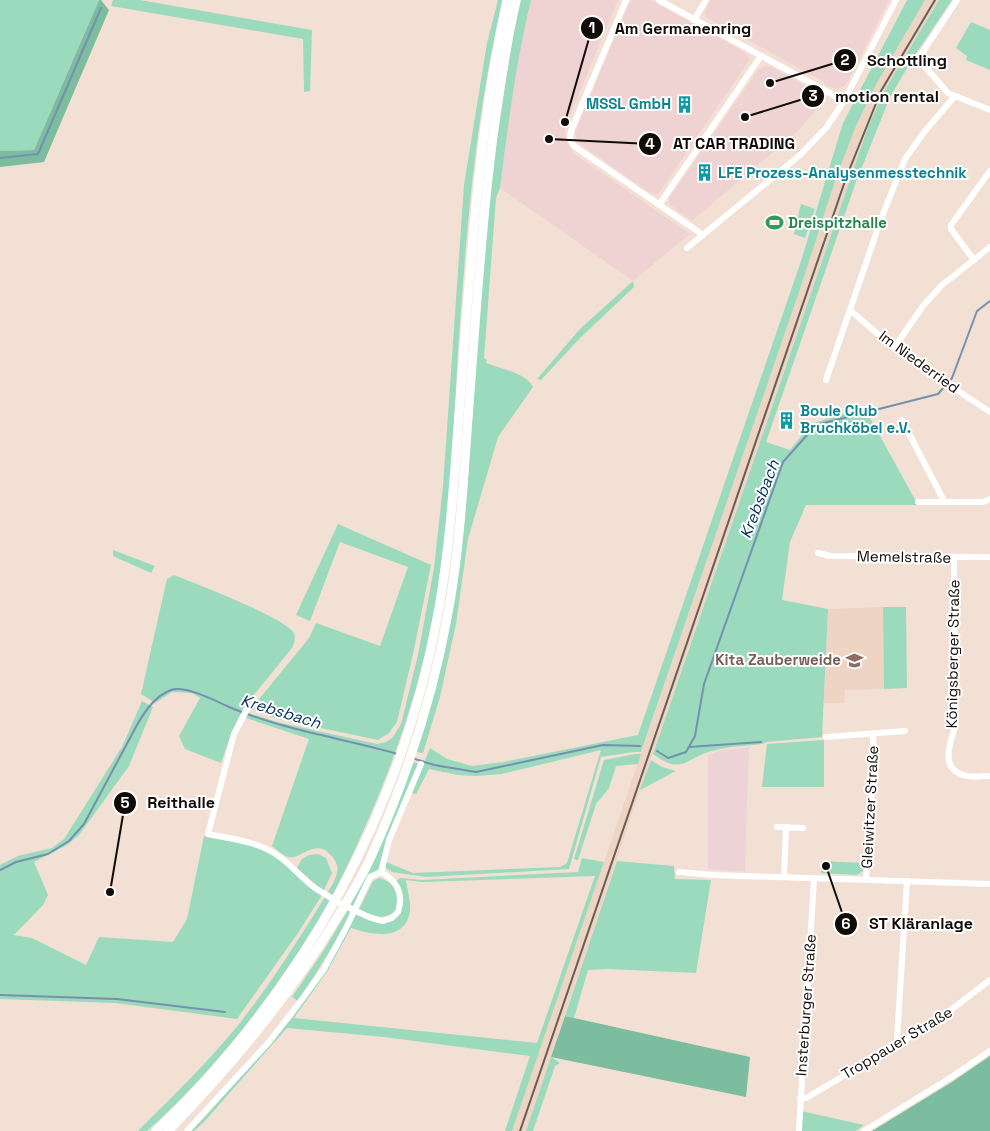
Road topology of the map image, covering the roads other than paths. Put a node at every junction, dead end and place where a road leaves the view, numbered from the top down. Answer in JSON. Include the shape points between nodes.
{"nodes":[{"id":1,"x":507,"y":0,"type":"edge"},
{"id":2,"x":516,"y":0,"type":"edge"},
{"id":3,"x":626,"y":0,"type":"edge"},
{"id":4,"x":659,"y":0,"type":"edge"},
{"id":5,"x":706,"y":0,"type":"edge"},
{"id":6,"x":896,"y":0,"type":"edge"},
{"id":7,"x":957,"y":0,"type":"edge"},
{"id":8,"x":694,"y":20,"type":"junction"},
{"id":9,"x":761,"y":56,"type":"junction"},
{"id":10,"x":955,"y":96,"type":"junction"},
{"id":11,"x":844,"y":101,"type":"junction"},
{"id":12,"x":990,"y":110,"type":"edge"},
{"id":13,"x":990,"y":171,"type":"edge"},
{"id":14,"x":659,"y":204,"type":"junction"},
{"id":15,"x":703,"y":235,"type":"junction"},
{"id":16,"x":990,"y":247,"type":"edge"},
{"id":17,"x":687,"y":248,"type":"dead end"},
{"id":18,"x":974,"y":260,"type":"junction"},
{"id":19,"x":850,"y":310,"type":"junction"},
{"id":20,"x":894,"y":348,"type":"junction"},
{"id":21,"x":826,"y":380,"type":"dead end"},
{"id":22,"x":990,"y":412,"type":"edge"},
{"id":23,"x":902,"y":420,"type":"dead end"},
{"id":24,"x":990,"y":500,"type":"edge"},
{"id":25,"x":944,"y":501,"type":"junction"},
{"id":26,"x":918,"y":502,"type":"dead end"},
{"id":27,"x":818,"y":553,"type":"dead end"},
{"id":28,"x":990,"y":557,"type":"edge"},
{"id":29,"x":954,"y":558,"type":"junction"},
{"id":30,"x":247,"y":709,"type":"dead end"},
{"id":31,"x":905,"y":731,"type":"dead end"},
{"id":32,"x":873,"y":734,"type":"junction"},
{"id":33,"x":826,"y":737,"type":"dead end"},
{"id":34,"x":421,"y":764,"type":"dead end"},
{"id":35,"x":990,"y":776,"type":"edge"},
{"id":36,"x":777,"y":827,"type":"dead end"},
{"id":37,"x":786,"y":827,"type":"junction"},
{"id":38,"x":803,"y":828,"type":"dead end"},
{"id":39,"x":381,"y":872,"type":"junction"},
{"id":40,"x":679,"y":872,"type":"dead end"},
{"id":41,"x":784,"y":877,"type":"junction"},
{"id":42,"x":814,"y":878,"type":"junction"},
{"id":43,"x":866,"y":880,"type":"junction"},
{"id":44,"x":907,"y":881,"type":"junction"},
{"id":45,"x":990,"y":884,"type":"edge"},
{"id":46,"x":990,"y":980,"type":"edge"},
{"id":47,"x":900,"y":1043,"type":"junction"},
{"id":48,"x":990,"y":1050,"type":"edge"},
{"id":49,"x":800,"y":1098,"type":"junction"},
{"id":50,"x":156,"y":1131,"type":"edge"},
{"id":51,"x":168,"y":1131,"type":"edge"},
{"id":52,"x":187,"y":1131,"type":"edge"},
{"id":53,"x":799,"y":1131,"type":"edge"},
{"id":54,"x":864,"y":1131,"type":"edge"}],
"edges":[{"from":1,"to":50,"type":"highway","via":[[494,60],[479,172],[445,565],[432,644],[404,744],[360,855],[311,942],[232,1051]]},
{"from":2,"to":51,"type":"highway","via":[[498,96],[486,190],[455,569],[442,644],[414,747],[370,858],[319,947],[264,1025]]},
{"from":3,"to":14,"type":"street","via":[[570,130],[570,139],[574,146]]},
{"from":4,"to":8,"type":"street"},
{"from":5,"to":8,"type":"street"},
{"from":6,"to":11,"type":"street"},
{"from":7,"to":10,"type":"street","via":[[920,56],[920,61],[948,93]]},
{"from":8,"to":9,"type":"street"},
{"from":9,"to":11,"type":"street"},
{"from":9,"to":14,"type":"street"},
{"from":10,"to":12,"type":"street"},
{"from":10,"to":19,"type":"street","via":[[905,159]]},
{"from":11,"to":15,"type":"street","via":[[826,128],[800,155]]},
{"from":13,"to":18,"type":"street","via":[[950,229]]},
{"from":14,"to":15,"type":"street"},
{"from":15,"to":17,"type":"street"},
{"from":16,"to":18,"type":"street"},
{"from":18,"to":20,"type":"street","via":[[941,286]]},
{"from":19,"to":20,"type":"street","name":"Im Niederried"},
{"from":19,"to":21,"type":"street"},
{"from":20,"to":22,"type":"street","name":"Im Niederried"},
{"from":23,"to":25,"type":"street"},
{"from":24,"to":25,"type":"street"},
{"from":25,"to":26,"type":"street"},
{"from":27,"to":29,"type":"street","name":"Memelstraße","via":[[830,556]]},
{"from":28,"to":29,"type":"street","name":"Memelstraße"},
{"from":29,"to":35,"type":"street","name":"Königsberger Straße","via":[[955,727],[948,757],[955,772],[964,776]]},
{"from":30,"to":39,"type":"street","via":[[234,734],[208,834],[272,851],[314,887],[383,922],[398,912],[401,904],[399,890],[391,878]]},
{"from":31,"to":32,"type":"street","name":"Gleiwitzer Straße"},
{"from":32,"to":33,"type":"street","name":"Gleiwitzer Straße"},
{"from":32,"to":43,"type":"street","name":"Gleiwitzer Straße"},
{"from":34,"to":39,"type":"street","via":[[389,840]]},
{"from":36,"to":37,"type":"street"},
{"from":37,"to":38,"type":"street"},
{"from":37,"to":41,"type":"street"},
{"from":39,"to":52,"type":"street","via":[[370,877],[324,969],[300,1002],[270,1042]]},
{"from":40,"to":41,"type":"street"},
{"from":41,"to":42,"type":"street"},
{"from":42,"to":43,"type":"street"},
{"from":42,"to":49,"type":"street","name":"Insterburger Straße"},
{"from":43,"to":44,"type":"street"},
{"from":44,"to":45,"type":"street"},
{"from":44,"to":47,"type":"street","via":[[897,1039]]},
{"from":46,"to":47,"type":"street","name":"Troppauer Straße","via":[[934,1023]]},
{"from":47,"to":49,"type":"street","name":"Troppauer Straße","via":[[806,1098]]},
{"from":48,"to":54,"type":"street"},
{"from":49,"to":53,"type":"street","name":"Insterburger Straße"}]}
